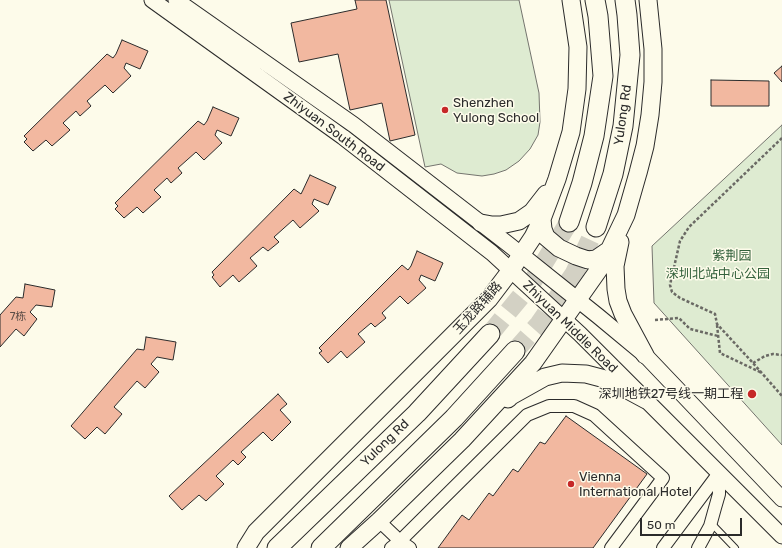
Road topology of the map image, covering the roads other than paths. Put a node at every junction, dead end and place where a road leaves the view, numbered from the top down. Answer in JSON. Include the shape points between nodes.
{"nodes":[{"id":1,"x":152,"y":0,"type":"edge"},
{"id":2,"x":176,"y":0,"type":"edge"},
{"id":3,"x":571,"y":0,"type":"edge"},
{"id":4,"x":594,"y":0,"type":"edge"},
{"id":5,"x":625,"y":0,"type":"edge"},
{"id":6,"x":648,"y":0,"type":"edge"},
{"id":7,"x":557,"y":179,"type":"junction"},
{"id":8,"x":626,"y":215,"type":"junction"},
{"id":9,"x":542,"y":219,"type":"junction"},
{"id":10,"x":569,"y":222,"type":"tunnel mouth"},
{"id":11,"x":481,"y":223,"type":"junction"},
{"id":12,"x":596,"y":227,"type":"tunnel mouth"},
{"id":13,"x":609,"y":250,"type":"junction"},
{"id":14,"x":521,"y":255,"type":"junction"},
{"id":15,"x":511,"y":270,"type":"junction"},
{"id":16,"x":578,"y":300,"type":"junction"},
{"id":17,"x":564,"y":320,"type":"junction"},
{"id":18,"x":490,"y":334,"type":"tunnel mouth"},
{"id":19,"x":515,"y":351,"type":"tunnel mouth"},
{"id":20,"x":645,"y":355,"type":"junction"},
{"id":21,"x":646,"y":400,"type":"junction"},
{"id":22,"x":462,"y":440,"type":"junction"},
{"id":23,"x":719,"y":473,"type":"junction"},
{"id":24,"x":782,"y":499,"type":"edge"},
{"id":25,"x":379,"y":521,"type":"junction"},
{"id":26,"x":711,"y":523,"type":"junction"},
{"id":27,"x":782,"y":536,"type":"edge"},
{"id":28,"x":400,"y":546,"type":"edge"},
{"id":29,"x":246,"y":548,"type":"edge"},
{"id":30,"x":277,"y":548,"type":"edge"},
{"id":31,"x":321,"y":548,"type":"edge"},
{"id":32,"x":349,"y":548,"type":"edge"},
{"id":33,"x":611,"y":548,"type":"edge"},
{"id":34,"x":662,"y":548,"type":"edge"},
{"id":35,"x":698,"y":548,"type":"edge"},
{"id":36,"x":735,"y":548,"type":"edge"}],
"edges":[{"from":1,"to":15,"type":"street","name":"Zhiyuan South Road","via":[[343,137]]},
{"from":2,"to":11,"type":"street","name":"Zhiyuan South Road","via":[[354,125]]},
{"from":3,"to":7,"type":"main road","name":"玉龙路辅路","via":[[578,47],[577,89],[571,132]]},
{"from":4,"to":10,"type":"main road","name":"Yulong Rd","via":[[598,16],[603,76],[594,136]]},
{"from":5,"to":12,"type":"main road","name":"Yulong Rd","via":[[630,55],[623,126],[613,174]]},
{"from":6,"to":8,"type":"main road","via":[[652,49],[650,115],[645,146]]},
{"from":7,"to":9,"type":"main road","name":"玉龙路辅路"},
{"from":7,"to":11,"type":"main road","via":[[532,212],[520,221],[502,225]]},
{"from":8,"to":13,"type":"main road"},
{"from":8,"to":20,"type":"main road","via":[[615,266],[616,289],[623,314]]},
{"from":9,"to":13,"type":"main road","via":[[546,237],[559,248],[588,260]]},
{"from":9,"to":14,"type":"main road","name":"玉龙路辅路"},
{"from":11,"to":14,"type":"street","name":"Zhiyuan South Road"},
{"from":13,"to":16,"type":"main road"},
{"from":14,"to":15,"type":"main road","name":"玉龙路辅路"},
{"from":14,"to":16,"type":"street","name":"Zhiyuan Middle Road"},
{"from":15,"to":17,"type":"street","name":"Zhiyuan Middle Road"},
{"from":15,"to":29,"type":"main road","name":"玉龙路辅路","via":[[489,299],[256,532]]},
{"from":16,"to":17,"type":"main road"},
{"from":16,"to":20,"type":"street","name":"Zhiyuan Middle Road"},
{"from":17,"to":21,"type":"street","name":"Zhiyuan Middle Road"},
{"from":17,"to":22,"type":"main road","via":[[533,364]]},
{"from":18,"to":30,"type":"main road","name":"Yulong Rd","via":[[417,413]]},
{"from":19,"to":31,"type":"main road","via":[[454,418]]},
{"from":20,"to":24,"type":"street","name":"Zhiyuan Middle Road"},
{"from":21,"to":22,"type":"main road","via":[[604,378],[562,373],[545,377],[511,396]]},
{"from":21,"to":23,"type":"street","name":"Zhiyuan Middle Road"},
{"from":22,"to":25,"type":"main road"},
{"from":23,"to":26,"type":"street","via":[[719,494]]},
{"from":23,"to":27,"type":"street","name":"Zhiyuan Middle Road"},
{"from":23,"to":34,"type":"street"},
{"from":25,"to":28,"type":"street"},
{"from":25,"to":32,"type":"main road"},
{"from":26,"to":35,"type":"street"},
{"from":26,"to":36,"type":"lane"},
{"from":28,"to":33,"type":"street","via":[[527,415],[549,406],[574,406],[594,415],[663,478]]}]}
